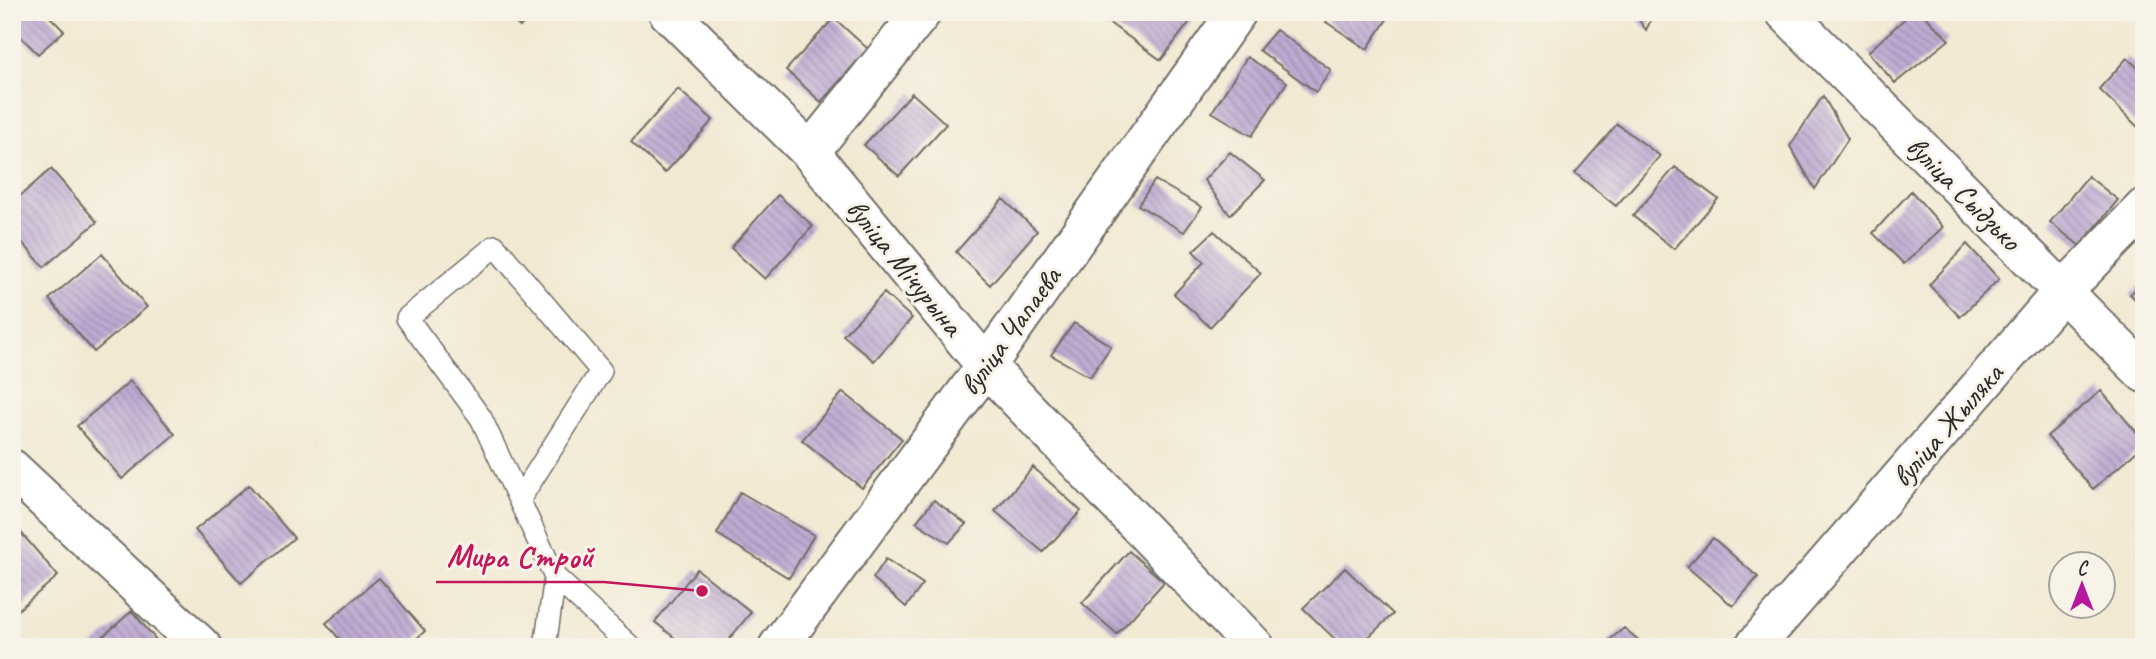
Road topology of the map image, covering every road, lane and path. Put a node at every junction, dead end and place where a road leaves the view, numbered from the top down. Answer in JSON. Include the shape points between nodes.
{"nodes":[{"id":1,"x":668,"y":12,"type":"edge"},
{"id":2,"x":922,"y":12,"type":"edge"},
{"id":3,"x":1237,"y":12,"type":"edge"},
{"id":4,"x":1785,"y":12,"type":"edge"},
{"id":5,"x":810,"y":152,"type":"junction"},
{"id":6,"x":2144,"y":208,"type":"edge"},
{"id":7,"x":2062,"y":292,"type":"junction"},
{"id":8,"x":986,"y":366,"type":"junction"},
{"id":9,"x":2144,"y":373,"type":"edge"},
{"id":10,"x":12,"y":469,"type":"edge"},
{"id":11,"x":519,"y":500,"type":"junction"},
{"id":12,"x":555,"y":577,"type":"junction"},
{"id":13,"x":202,"y":647,"type":"edge"},
{"id":14,"x":545,"y":647,"type":"edge"},
{"id":15,"x":631,"y":647,"type":"edge"},
{"id":16,"x":778,"y":647,"type":"edge"},
{"id":17,"x":1255,"y":647,"type":"edge"},
{"id":18,"x":1754,"y":647,"type":"edge"}],
"edges":[{"from":1,"to":5,"type":"street","name":"вуліца Мічурына"},
{"from":2,"to":5,"type":"street"},
{"from":3,"to":8,"type":"street","name":"вуліца Чапаева"},
{"from":4,"to":7,"type":"street","name":"вуліца Сыдзько"},
{"from":5,"to":8,"type":"street","name":"вуліца Мічурына"},
{"from":6,"to":7,"type":"street","name":"вуліца Жыляка"},
{"from":7,"to":9,"type":"street","name":"вуліца Сыдзько"},
{"from":7,"to":18,"type":"street","name":"вуліца Жыляка"},
{"from":8,"to":16,"type":"street","name":"вуліца Чапаева"},
{"from":8,"to":17,"type":"street","name":"вуліца Мічурына"},
{"from":10,"to":13,"type":"street"},
{"from":11,"to":11,"type":"lane","via":[[481,418],[407,318],[495,246],[601,371]]},
{"from":11,"to":12,"type":"lane"},
{"from":12,"to":14,"type":"lane"},
{"from":12,"to":15,"type":"lane"}]}
